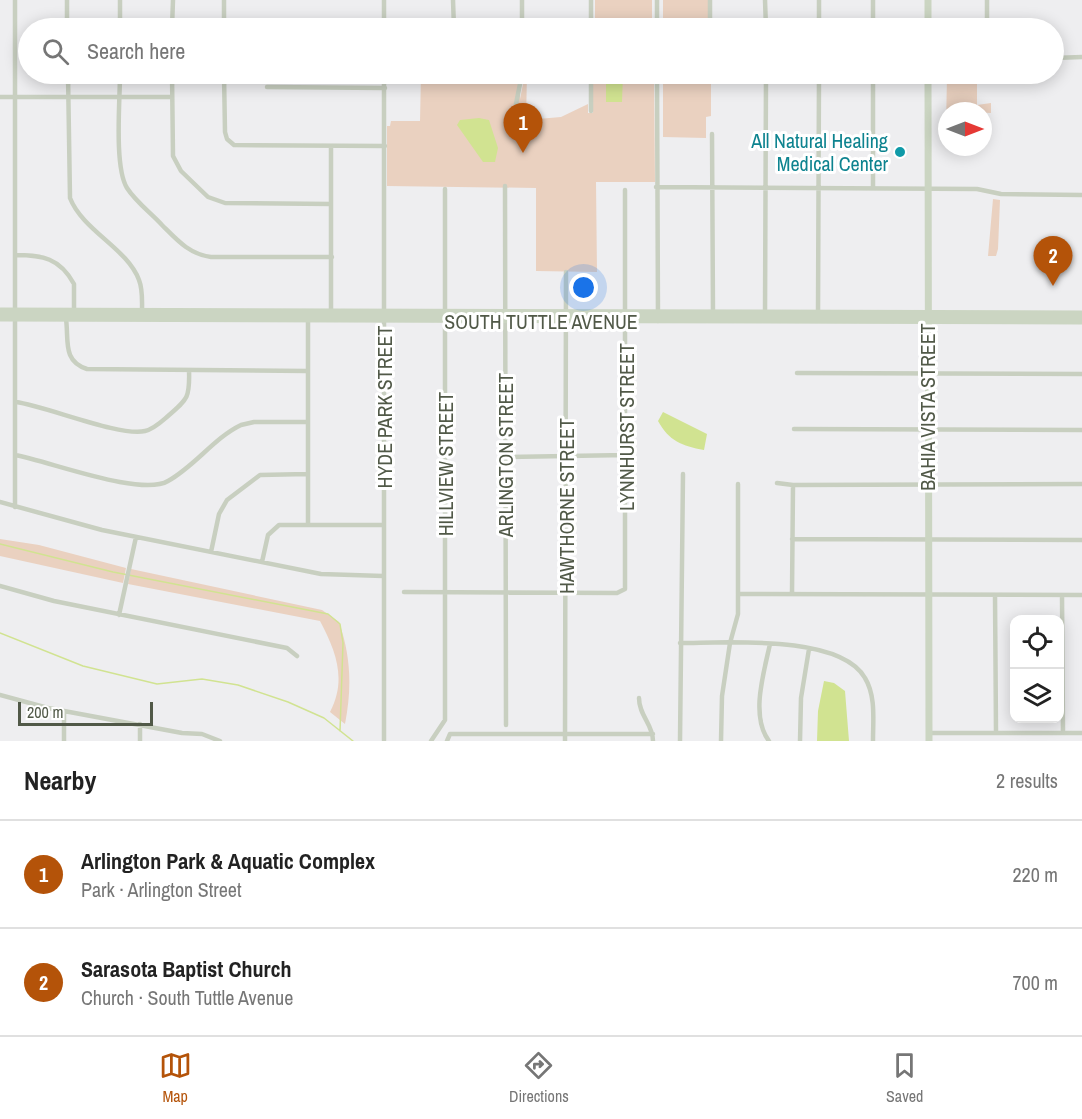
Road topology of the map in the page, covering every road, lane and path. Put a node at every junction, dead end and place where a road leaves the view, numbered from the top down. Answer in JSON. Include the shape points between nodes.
{"nodes":[{"id":1,"x":15,"y":0,"type":"edge"},
{"id":2,"x":67,"y":0,"type":"edge"},
{"id":3,"x":120,"y":0,"type":"edge"},
{"id":4,"x":173,"y":0,"type":"edge"},
{"id":5,"x":224,"y":0,"type":"edge"},
{"id":6,"x":384,"y":0,"type":"edge"},
{"id":7,"x":453,"y":0,"type":"edge"},
{"id":8,"x":522,"y":0,"type":"edge"},
{"id":9,"x":591,"y":0,"type":"edge"},
{"id":10,"x":657,"y":0,"type":"edge"},
{"id":11,"x":710,"y":0,"type":"edge"},
{"id":12,"x":765,"y":0,"type":"edge"},
{"id":13,"x":819,"y":0,"type":"edge"},
{"id":14,"x":873,"y":0,"type":"edge"},
{"id":15,"x":928,"y":0,"type":"edge"},
{"id":16,"x":987,"y":0,"type":"edge"},
{"id":17,"x":68,"y":18,"type":"edge"},
{"id":18,"x":120,"y":18,"type":"edge"},
{"id":19,"x":172,"y":18,"type":"edge"},
{"id":20,"x":224,"y":18,"type":"edge"},
{"id":21,"x":384,"y":18,"type":"edge"},
{"id":22,"x":454,"y":18,"type":"edge"},
{"id":23,"x":522,"y":18,"type":"edge"},
{"id":24,"x":591,"y":18,"type":"edge"},
{"id":25,"x":657,"y":18,"type":"edge"},
{"id":26,"x":710,"y":18,"type":"edge"},
{"id":27,"x":765,"y":18,"type":"edge"},
{"id":28,"x":819,"y":18,"type":"edge"},
{"id":29,"x":873,"y":18,"type":"edge"},
{"id":30,"x":928,"y":18,"type":"edge"},
{"id":31,"x":987,"y":18,"type":"edge"},
{"id":32,"x":1082,"y":57,"type":"edge"},
{"id":33,"x":1064,"y":58,"type":"edge"},
{"id":34,"x":68,"y":84,"type":"edge"},
{"id":35,"x":120,"y":84,"type":"edge"},
{"id":36,"x":172,"y":84,"type":"edge"},
{"id":37,"x":224,"y":84,"type":"edge"},
{"id":38,"x":385,"y":84,"type":"edge"},
{"id":39,"x":520,"y":84,"type":"edge"},
{"id":40,"x":591,"y":84,"type":"edge"},
{"id":41,"x":657,"y":84,"type":"edge"},
{"id":42,"x":766,"y":84,"type":"edge"},
{"id":43,"x":819,"y":84,"type":"edge"},
{"id":44,"x":873,"y":84,"type":"edge"},
{"id":45,"x":928,"y":84,"type":"edge"},
{"id":46,"x":267,"y":87,"type":"dead end"},
{"id":47,"x":385,"y":88,"type":"junction"},
{"id":48,"x":16,"y":96,"type":"junction"},
{"id":49,"x":0,"y":97,"type":"edge"},
{"id":50,"x":68,"y":97,"type":"junction"},
{"id":51,"x":120,"y":97,"type":"junction"},
{"id":52,"x":172,"y":97,"type":"junction"},
{"id":53,"x":516,"y":104,"type":"dead end"},
{"id":54,"x":591,"y":111,"type":"dead end"},
{"id":55,"x":712,"y":134,"type":"dead end"},
{"id":56,"x":331,"y":146,"type":"junction"},
{"id":57,"x":385,"y":146,"type":"junction"},
{"id":58,"x":506,"y":186,"type":"dead end"},
{"id":59,"x":656,"y":187,"type":"junction"},
{"id":60,"x":712,"y":187,"type":"junction"},
{"id":61,"x":764,"y":187,"type":"junction"},
{"id":62,"x":819,"y":187,"type":"junction"},
{"id":63,"x":873,"y":187,"type":"junction"},
{"id":64,"x":445,"y":189,"type":"dead end"},
{"id":65,"x":927,"y":189,"type":"junction"},
{"id":66,"x":625,"y":190,"type":"dead end"},
{"id":67,"x":1082,"y":195,"type":"edge"},
{"id":68,"x":331,"y":204,"type":"junction"},
{"id":69,"x":16,"y":255,"type":"junction"},
{"id":70,"x":332,"y":257,"type":"junction"},
{"id":71,"x":566,"y":272,"type":"dead end"},
{"id":72,"x":0,"y":311,"type":"edge"},
{"id":73,"x":74,"y":311,"type":"junction"},
{"id":74,"x":142,"y":312,"type":"junction"},
{"id":75,"x":331,"y":313,"type":"junction"},
{"id":76,"x":1082,"y":314,"type":"edge"},
{"id":77,"x":16,"y":315,"type":"junction"},
{"id":78,"x":506,"y":316,"type":"junction"},
{"id":79,"x":385,"y":317,"type":"junction"},
{"id":80,"x":446,"y":317,"type":"junction"},
{"id":81,"x":566,"y":317,"type":"junction"},
{"id":82,"x":658,"y":317,"type":"junction"},
{"id":83,"x":713,"y":317,"type":"junction"},
{"id":84,"x":0,"y":318,"type":"edge"},
{"id":85,"x":626,"y":318,"type":"junction"},
{"id":86,"x":765,"y":318,"type":"junction"},
{"id":87,"x":818,"y":318,"type":"junction"},
{"id":88,"x":66,"y":319,"type":"junction"},
{"id":89,"x":927,"y":319,"type":"junction"},
{"id":90,"x":308,"y":321,"type":"junction"},
{"id":91,"x":1082,"y":321,"type":"edge"},
{"id":92,"x":189,"y":370,"type":"junction"},
{"id":93,"x":307,"y":371,"type":"junction"},
{"id":94,"x":797,"y":373,"type":"dead end"},
{"id":95,"x":927,"y":374,"type":"junction"},
{"id":96,"x":1082,"y":374,"type":"edge"},
{"id":97,"x":15,"y":402,"type":"junction"},
{"id":98,"x":307,"y":422,"type":"junction"},
{"id":99,"x":794,"y":429,"type":"dead end"},
{"id":100,"x":927,"y":429,"type":"junction"},
{"id":101,"x":1082,"y":430,"type":"edge"},
{"id":102,"x":15,"y":455,"type":"junction"},
{"id":103,"x":626,"y":455,"type":"junction"},
{"id":104,"x":566,"y":456,"type":"junction"},
{"id":105,"x":506,"y":457,"type":"junction"},
{"id":106,"x":307,"y":474,"type":"junction"},
{"id":107,"x":683,"y":474,"type":"dead end"},
{"id":108,"x":777,"y":483,"type":"dead end"},
{"id":109,"x":738,"y":484,"type":"dead end"},
{"id":110,"x":927,"y":484,"type":"junction"},
{"id":111,"x":1082,"y":484,"type":"edge"},
{"id":112,"x":794,"y":485,"type":"junction"},
{"id":113,"x":0,"y":502,"type":"edge"},
{"id":114,"x":15,"y":507,"type":"junction"},
{"id":115,"x":308,"y":524,"type":"junction"},
{"id":116,"x":383,"y":525,"type":"junction"},
{"id":117,"x":136,"y":537,"type":"junction"},
{"id":118,"x":792,"y":539,"type":"junction"},
{"id":119,"x":927,"y":540,"type":"junction"},
{"id":120,"x":1082,"y":540,"type":"edge"},
{"id":121,"x":211,"y":552,"type":"junction"},
{"id":122,"x":262,"y":562,"type":"junction"},
{"id":123,"x":383,"y":576,"type":"junction"},
{"id":124,"x":0,"y":586,"type":"edge"},
{"id":125,"x":404,"y":592,"type":"dead end"},
{"id":126,"x":565,"y":592,"type":"junction"},
{"id":127,"x":445,"y":593,"type":"junction"},
{"id":128,"x":505,"y":593,"type":"junction"},
{"id":129,"x":738,"y":594,"type":"junction"},
{"id":130,"x":792,"y":594,"type":"junction"},
{"id":131,"x":927,"y":595,"type":"junction"},
{"id":132,"x":995,"y":595,"type":"junction"},
{"id":133,"x":1062,"y":595,"type":"junction"},
{"id":134,"x":1082,"y":595,"type":"edge"},
{"id":135,"x":119,"y":615,"type":"junction"},
{"id":136,"x":680,"y":643,"type":"junction"},
{"id":137,"x":730,"y":643,"type":"junction"},
{"id":138,"x":770,"y":644,"type":"junction"},
{"id":139,"x":809,"y":649,"type":"junction"},
{"id":140,"x":297,"y":656,"type":"dead end"},
{"id":141,"x":0,"y":694,"type":"edge"},
{"id":142,"x":639,"y":698,"type":"dead end"},
{"id":143,"x":64,"y":711,"type":"junction"},
{"id":144,"x":140,"y":724,"type":"junction"},
{"id":145,"x":506,"y":725,"type":"dead end"},
{"id":146,"x":981,"y":733,"type":"junction"},
{"id":147,"x":996,"y":733,"type":"junction"},
{"id":148,"x":1035,"y":733,"type":"junction"},
{"id":149,"x":1063,"y":733,"type":"junction"},
{"id":150,"x":1082,"y":733,"type":"edge"},
{"id":151,"x":653,"y":734,"type":"junction"},
{"id":152,"x":565,"y":735,"type":"junction"},
{"id":153,"x":929,"y":737,"type":"edge"},
{"id":154,"x":384,"y":740,"type":"edge"},
{"id":155,"x":64,"y":741,"type":"edge"},
{"id":156,"x":140,"y":741,"type":"edge"},
{"id":157,"x":220,"y":741,"type":"edge"},
{"id":158,"x":431,"y":741,"type":"edge"},
{"id":159,"x":447,"y":741,"type":"edge"},
{"id":160,"x":565,"y":741,"type":"edge"},
{"id":161,"x":653,"y":741,"type":"edge"},
{"id":162,"x":680,"y":741,"type":"edge"},
{"id":163,"x":722,"y":741,"type":"edge"},
{"id":164,"x":769,"y":741,"type":"edge"},
{"id":165,"x":800,"y":741,"type":"edge"},
{"id":166,"x":873,"y":741,"type":"edge"},
{"id":167,"x":982,"y":741,"type":"edge"},
{"id":168,"x":1036,"y":741,"type":"edge"}],
"edges":[{"from":1,"to":48,"type":"street"},
{"from":2,"to":17,"type":"street"},
{"from":3,"to":18,"type":"street"},
{"from":4,"to":19,"type":"street"},
{"from":5,"to":20,"type":"street"},
{"from":6,"to":21,"type":"street"},
{"from":7,"to":22,"type":"street"},
{"from":8,"to":23,"type":"street"},
{"from":9,"to":24,"type":"street"},
{"from":10,"to":25,"type":"street"},
{"from":11,"to":26,"type":"street"},
{"from":12,"to":27,"type":"street"},
{"from":13,"to":28,"type":"street"},
{"from":14,"to":29,"type":"street"},
{"from":15,"to":30,"type":"main road"},
{"from":16,"to":31,"type":"street"},
{"from":32,"to":33,"type":"street"},
{"from":34,"to":50,"type":"street"},
{"from":35,"to":51,"type":"street"},
{"from":36,"to":52,"type":"street"},
{"from":37,"to":56,"type":"street","via":[[228,141],[238,146]]},
{"from":38,"to":47,"type":"street","name":"HYDE PARK STREET"},
{"from":39,"to":53,"type":"street"},
{"from":40,"to":54,"type":"street"},
{"from":41,"to":59,"type":"street"},
{"from":42,"to":61,"type":"street"},
{"from":43,"to":62,"type":"street"},
{"from":44,"to":63,"type":"street"},
{"from":45,"to":65,"type":"main road","name":"BAHIA VISTA STREET"},
{"from":46,"to":47,"type":"street"},
{"from":47,"to":57,"type":"street","name":"HYDE PARK STREET"},
{"from":48,"to":49,"type":"street"},
{"from":48,"to":50,"type":"street"},
{"from":48,"to":69,"type":"street"},
{"from":50,"to":51,"type":"street"},
{"from":50,"to":74,"type":"street","via":[[70,198],[80,216],[135,272],[141,288]]},
{"from":51,"to":52,"type":"street"},
{"from":51,"to":70,"type":"street","via":[[120,165],[124,181],[185,247],[211,257]]},
{"from":52,"to":68,"type":"street","via":[[173,156],[181,171],[208,197],[225,203]]},
{"from":55,"to":60,"type":"street"},
{"from":56,"to":57,"type":"street"},
{"from":56,"to":68,"type":"street"},
{"from":57,"to":79,"type":"street","name":"HYDE PARK STREET"},
{"from":58,"to":78,"type":"street","name":"ARLINGTON STREET"},
{"from":59,"to":60,"type":"street"},
{"from":59,"to":82,"type":"street"},
{"from":60,"to":61,"type":"street"},
{"from":60,"to":83,"type":"street"},
{"from":61,"to":62,"type":"street"},
{"from":61,"to":86,"type":"street"},
{"from":62,"to":63,"type":"street"},
{"from":62,"to":87,"type":"street"},
{"from":63,"to":65,"type":"street"},
{"from":64,"to":80,"type":"street","name":"HILLVIEW STREET"},
{"from":65,"to":67,"type":"street"},
{"from":65,"to":89,"type":"main road","name":"BAHIA VISTA STREET"},
{"from":66,"to":85,"type":"street","name":"LYNNHURST STREET"},
{"from":68,"to":70,"type":"street"},
{"from":69,"to":73,"type":"street","via":[[40,255],[52,260],[74,284]]},
{"from":69,"to":77,"type":"street"},
{"from":70,"to":75,"type":"street"},
{"from":71,"to":81,"type":"street","name":"HAWTHORNE STREET"},
{"from":72,"to":77,"type":"main road","name":"SOUTH TUTTLE AVENUE"},
{"from":73,"to":74,"type":"main road","name":"SOUTH TUTTLE AVENUE"},
{"from":73,"to":77,"type":"main road","name":"SOUTH TUTTLE AVENUE"},
{"from":74,"to":75,"type":"main road","name":"SOUTH TUTTLE AVENUE"},
{"from":75,"to":79,"type":"main road","name":"SOUTH TUTTLE AVENUE"},
{"from":76,"to":89,"type":"main road","name":"SOUTH TUTTLE AVENUE"},
{"from":77,"to":84,"type":"main road","name":"SOUTH TUTTLE AVENUE"},
{"from":77,"to":88,"type":"main road","name":"SOUTH TUTTLE AVENUE"},
{"from":77,"to":97,"type":"street"},
{"from":78,"to":80,"type":"main road","name":"SOUTH TUTTLE AVENUE"},
{"from":78,"to":81,"type":"main road","name":"SOUTH TUTTLE AVENUE"},
{"from":78,"to":105,"type":"street","name":"ARLINGTON STREET"},
{"from":79,"to":80,"type":"main road","name":"SOUTH TUTTLE AVENUE"},
{"from":79,"to":90,"type":"main road","name":"SOUTH TUTTLE AVENUE"},
{"from":79,"to":116,"type":"street","name":"HYDE PARK STREET"},
{"from":80,"to":127,"type":"street","name":"HILLVIEW STREET"},
{"from":81,"to":85,"type":"main road","name":"SOUTH TUTTLE AVENUE"},
{"from":81,"to":104,"type":"street","name":"HAWTHORNE STREET"},
{"from":82,"to":83,"type":"main road","name":"SOUTH TUTTLE AVENUE"},
{"from":82,"to":85,"type":"main road","name":"SOUTH TUTTLE AVENUE"},
{"from":83,"to":86,"type":"main road","name":"SOUTH TUTTLE AVENUE"},
{"from":85,"to":103,"type":"street","name":"LYNNHURST STREET"},
{"from":86,"to":87,"type":"main road","name":"SOUTH TUTTLE AVENUE"},
{"from":87,"to":89,"type":"main road","name":"SOUTH TUTTLE AVENUE"},
{"from":88,"to":90,"type":"main road","name":"SOUTH TUTTLE AVENUE"},
{"from":88,"to":92,"type":"street","via":[[68,351],[83,368]]},
{"from":89,"to":91,"type":"main road","name":"SOUTH TUTTLE AVENUE"},
{"from":89,"to":95,"type":"main road","name":"BAHIA VISTA STREET"},
{"from":90,"to":93,"type":"street"},
{"from":92,"to":93,"type":"street"},
{"from":92,"to":97,"type":"street","via":[[190,389],[185,402],[144,432]]},
{"from":93,"to":98,"type":"street"},
{"from":94,"to":95,"type":"street"},
{"from":95,"to":96,"type":"street"},
{"from":95,"to":100,"type":"main road","name":"BAHIA VISTA STREET"},
{"from":97,"to":102,"type":"street"},
{"from":98,"to":102,"type":"street","via":[[241,424],[171,479],[154,486],[90,475]]},
{"from":98,"to":106,"type":"street"},
{"from":99,"to":100,"type":"street"},
{"from":100,"to":101,"type":"street"},
{"from":100,"to":110,"type":"main road","name":"BAHIA VISTA STREET"},
{"from":102,"to":114,"type":"street"},
{"from":103,"to":104,"type":"street"},
{"from":103,"to":126,"type":"street","name":"LYNNHURST STREET","via":[[626,586],[622,592]]},
{"from":104,"to":105,"type":"street"},
{"from":104,"to":126,"type":"street","name":"HAWTHORNE STREET"},
{"from":105,"to":128,"type":"street","name":"ARLINGTON STREET"},
{"from":106,"to":115,"type":"street"},
{"from":106,"to":121,"type":"street","via":[[265,474],[236,493],[221,509]]},
{"from":107,"to":136,"type":"street"},
{"from":108,"to":112,"type":"street"},
{"from":109,"to":129,"type":"street"},
{"from":110,"to":111,"type":"street"},
{"from":110,"to":112,"type":"street"},
{"from":110,"to":119,"type":"main road","name":"BAHIA VISTA STREET"},
{"from":112,"to":118,"type":"street"},
{"from":113,"to":114,"type":"street"},
{"from":114,"to":117,"type":"street"},
{"from":115,"to":116,"type":"street"},
{"from":115,"to":122,"type":"street","via":[[275,527],[266,539]]},
{"from":116,"to":123,"type":"street","name":"HYDE PARK STREET"},
{"from":117,"to":121,"type":"street"},
{"from":117,"to":135,"type":"street"},
{"from":118,"to":119,"type":"street"},
{"from":118,"to":130,"type":"street"},
{"from":119,"to":120,"type":"street"},
{"from":119,"to":131,"type":"main road","name":"BAHIA VISTA STREET"},
{"from":121,"to":122,"type":"street"},
{"from":122,"to":123,"type":"street","via":[[329,575]]},
{"from":123,"to":154,"type":"street","name":"HYDE PARK STREET"},
{"from":124,"to":135,"type":"street"},
{"from":125,"to":127,"type":"street"},
{"from":126,"to":128,"type":"street"},
{"from":126,"to":152,"type":"street","name":"HAWTHORNE STREET"},
{"from":127,"to":128,"type":"street"},
{"from":127,"to":158,"type":"street","name":"HILLVIEW STREET","via":[[445,722]]},
{"from":128,"to":145,"type":"street","name":"ARLINGTON STREET"},
{"from":129,"to":130,"type":"street"},
{"from":129,"to":137,"type":"street","via":[[737,620]]},
{"from":130,"to":131,"type":"street"},
{"from":131,"to":132,"type":"street"},
{"from":131,"to":153,"type":"main road","name":"BAHIA VISTA STREET"},
{"from":132,"to":133,"type":"street"},
{"from":132,"to":147,"type":"street"},
{"from":133,"to":134,"type":"street"},
{"from":133,"to":149,"type":"street"},
{"from":135,"to":140,"type":"street","via":[[287,648]]},
{"from":136,"to":137,"type":"street"},
{"from":136,"to":162,"type":"street"},
{"from":137,"to":138,"type":"street"},
{"from":137,"to":163,"type":"street","via":[[721,704]]},
{"from":138,"to":139,"type":"street"},
{"from":138,"to":164,"type":"street","via":[[759,717]]},
{"from":139,"to":165,"type":"street","via":[[801,699]]},
{"from":139,"to":166,"type":"street","via":[[839,655],[865,677],[873,702]]},
{"from":141,"to":143,"type":"street"},
{"from":142,"to":151,"type":"street","via":[[640,712]]},
{"from":143,"to":144,"type":"street"},
{"from":143,"to":155,"type":"street"},
{"from":144,"to":156,"type":"street"},
{"from":144,"to":157,"type":"street","via":[[202,734]]},
{"from":146,"to":147,"type":"street"},
{"from":146,"to":153,"type":"street"},
{"from":146,"to":167,"type":"street"},
{"from":147,"to":148,"type":"street"},
{"from":148,"to":149,"type":"street"},
{"from":148,"to":168,"type":"street"},
{"from":149,"to":150,"type":"street"},
{"from":151,"to":152,"type":"street"},
{"from":151,"to":161,"type":"street"},
{"from":152,"to":159,"type":"street","via":[[448,735]]},
{"from":152,"to":160,"type":"street","name":"HAWTHORNE STREET"}]}
